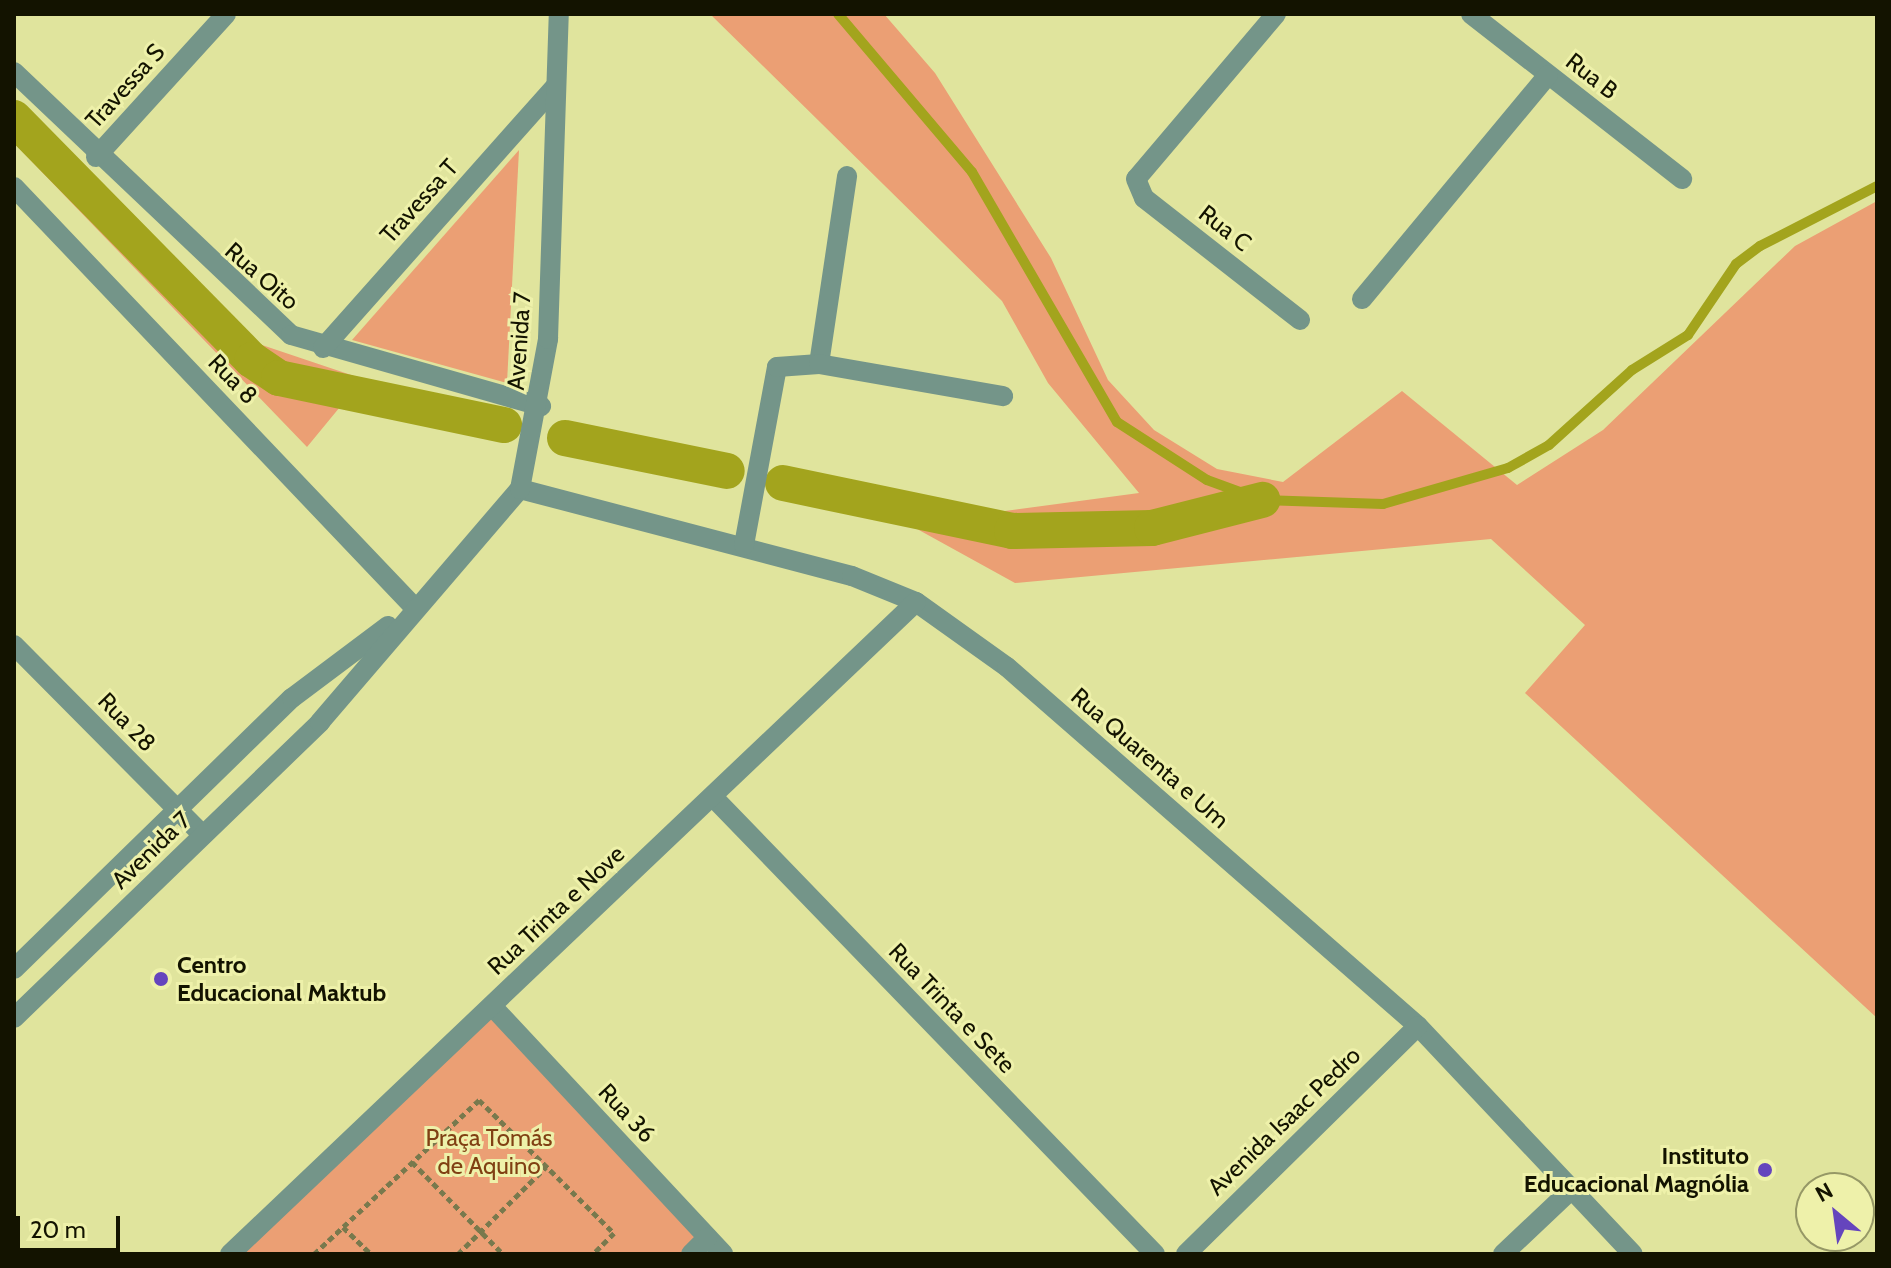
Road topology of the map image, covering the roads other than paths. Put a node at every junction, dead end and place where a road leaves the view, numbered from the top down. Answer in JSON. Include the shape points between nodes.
{"nodes":[{"id":1,"x":226,"y":14,"type":"edge"},
{"id":2,"x":552,"y":14,"type":"edge"},
{"id":3,"x":559,"y":14,"type":"edge"},
{"id":4,"x":1276,"y":14,"type":"edge"},
{"id":5,"x":1471,"y":14,"type":"edge"},
{"id":6,"x":557,"y":35,"type":"junction"},
{"id":7,"x":14,"y":72,"type":"edge"},
{"id":8,"x":1548,"y":75,"type":"junction"},
{"id":9,"x":554,"y":88,"type":"junction"},
{"id":10,"x":96,"y":157,"type":"junction"},
{"id":11,"x":847,"y":176,"type":"dead end"},
{"id":12,"x":1682,"y":179,"type":"dead end"},
{"id":13,"x":14,"y":187,"type":"edge"},
{"id":14,"x":1362,"y":299,"type":"dead end"},
{"id":15,"x":1300,"y":320,"type":"dead end"},
{"id":16,"x":323,"y":348,"type":"junction"},
{"id":17,"x":819,"y":364,"type":"junction"},
{"id":18,"x":1003,"y":396,"type":"dead end"},
{"id":19,"x":541,"y":406,"type":"junction"},
{"id":20,"x":520,"y":489,"type":"junction"},
{"id":21,"x":744,"y":545,"type":"junction"},
{"id":22,"x":916,"y":602,"type":"junction"},
{"id":23,"x":414,"y":607,"type":"junction"},
{"id":24,"x":14,"y":645,"type":"edge"},
{"id":25,"x":713,"y":797,"type":"junction"},
{"id":26,"x":177,"y":810,"type":"junction"},
{"id":27,"x":203,"y":835,"type":"junction"},
{"id":28,"x":14,"y":969,"type":"edge"},
{"id":29,"x":492,"y":1006,"type":"junction"},
{"id":30,"x":14,"y":1018,"type":"edge"},
{"id":31,"x":1418,"y":1026,"type":"junction"},
{"id":32,"x":1572,"y":1189,"type":"junction"},
{"id":33,"x":707,"y":1238,"type":"junction"},
{"id":34,"x":230,"y":1254,"type":"edge"},
{"id":35,"x":691,"y":1254,"type":"edge"},
{"id":36,"x":723,"y":1254,"type":"edge"},
{"id":37,"x":1155,"y":1254,"type":"edge"},
{"id":38,"x":1186,"y":1254,"type":"edge"},
{"id":39,"x":1503,"y":1254,"type":"edge"},
{"id":40,"x":1633,"y":1254,"type":"edge"}],
"edges":[{"from":1,"to":10,"type":"street","name":"Travessa S"},
{"from":2,"to":6,"type":"street","name":"Avenida 7"},
{"from":3,"to":6,"type":"street","name":"Avenida 7"},
{"from":4,"to":15,"type":"street","name":"Rua C","via":[[1140,168],[1144,198]]},
{"from":5,"to":8,"type":"street","name":"Rua B"},
{"from":6,"to":9,"type":"street","name":"Avenida 7"},
{"from":7,"to":10,"type":"street","name":"Rua Oito"},
{"from":8,"to":12,"type":"street","name":"Rua B"},
{"from":8,"to":14,"type":"street"},
{"from":9,"to":16,"type":"street","name":"Travessa T"},
{"from":9,"to":19,"type":"street","name":"Avenida 7"},
{"from":10,"to":16,"type":"street","name":"Rua Oito","via":[[263,315]]},
{"from":11,"to":17,"type":"street"},
{"from":13,"to":23,"type":"street","name":"Rua 8"},
{"from":16,"to":19,"type":"street","name":"Rua Oito"},
{"from":17,"to":18,"type":"street"},
{"from":17,"to":21,"type":"street","via":[[790,360],[771,375]]},
{"from":19,"to":20,"type":"street","name":"Avenida 7"},
{"from":20,"to":21,"type":"street","name":"Rua Quarenta e Um"},
{"from":20,"to":23,"type":"street","name":"Avenida 7"},
{"from":21,"to":22,"type":"street","name":"Rua Quarenta e Um"},
{"from":22,"to":25,"type":"street","name":"Rua Trinta e Nove"},
{"from":22,"to":31,"type":"street","name":"Rua Quarenta e Um","via":[[1007,667]]},
{"from":23,"to":26,"type":"street","name":"Avenida 7","via":[[292,698]]},
{"from":23,"to":27,"type":"street","name":"Avenida 7","via":[[320,722]]},
{"from":24,"to":26,"type":"street","name":"Rua 28"},
{"from":25,"to":29,"type":"street","name":"Rua Trinta e Nove"},
{"from":25,"to":37,"type":"street","name":"Rua Trinta e Sete"},
{"from":26,"to":27,"type":"street","name":"Rua 28"},
{"from":26,"to":28,"type":"street","name":"Avenida 7"},
{"from":27,"to":30,"type":"street","name":"Avenida 7"},
{"from":29,"to":33,"type":"street","name":"Rua 36"},
{"from":29,"to":34,"type":"street","name":"Rua Trinta e Nove"},
{"from":31,"to":32,"type":"street","name":"Rua Quarenta e Um"},
{"from":31,"to":38,"type":"street","name":"Avenida Isaac Pedro"},
{"from":32,"to":39,"type":"street"},
{"from":32,"to":40,"type":"street","name":"Rua Quarenta e Um"},
{"from":33,"to":35,"type":"street"},
{"from":33,"to":36,"type":"street","name":"Rua 36"}]}
